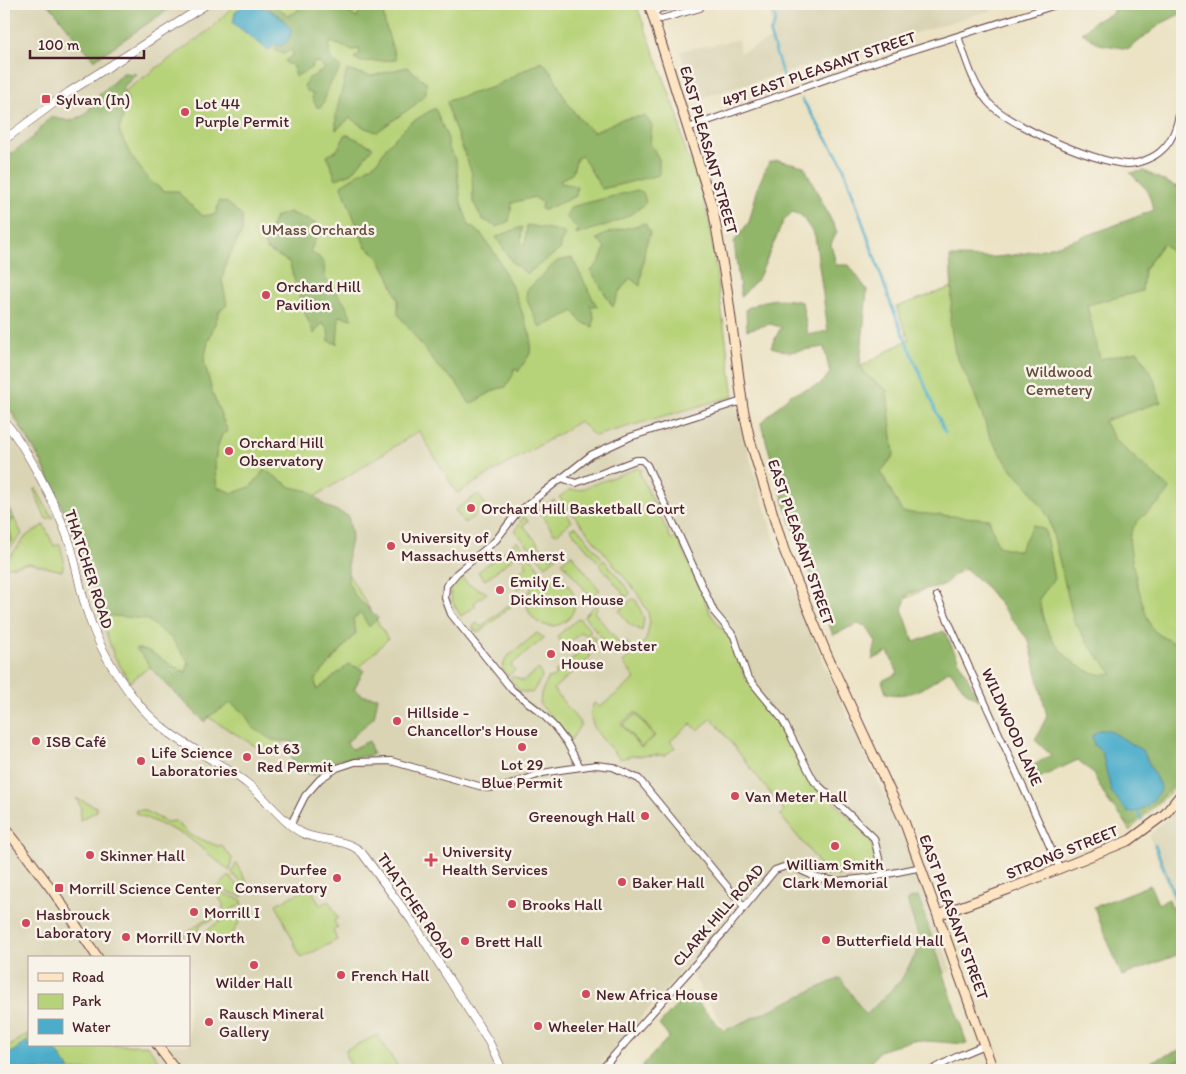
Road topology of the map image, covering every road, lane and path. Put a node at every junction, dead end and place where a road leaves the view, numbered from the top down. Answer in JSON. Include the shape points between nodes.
{"nodes":[{"id":1,"x":207,"y":4,"type":"edge"},
{"id":2,"x":648,"y":4,"type":"edge"},
{"id":3,"x":680,"y":4,"type":"edge"},
{"id":4,"x":701,"y":4,"type":"edge"},
{"id":5,"x":1059,"y":4,"type":"edge"},
{"id":6,"x":653,"y":15,"type":"junction"},
{"id":7,"x":958,"y":36,"type":"junction"},
{"id":8,"x":1182,"y":101,"type":"edge"},
{"id":9,"x":688,"y":128,"type":"junction"},
{"id":10,"x":4,"y":140,"type":"edge"},
{"id":11,"x":742,"y":401,"type":"junction"},
{"id":12,"x":4,"y":421,"type":"edge"},
{"id":13,"x":561,"y":478,"type":"junction"},
{"id":14,"x":937,"y":596,"type":"dead end"},
{"id":15,"x":580,"y":767,"type":"junction"},
{"id":16,"x":1182,"y":793,"type":"edge"},
{"id":17,"x":291,"y":824,"type":"junction"},
{"id":18,"x":4,"y":826,"type":"edge"},
{"id":19,"x":922,"y":867,"type":"junction"},
{"id":20,"x":1060,"y":869,"type":"junction"},
{"id":21,"x":883,"y":875,"type":"junction"},
{"id":22,"x":744,"y":907,"type":"junction"},
{"id":23,"x":938,"y":915,"type":"junction"},
{"id":24,"x":97,"y":956,"type":"edge"},
{"id":25,"x":984,"y":1045,"type":"junction"},
{"id":26,"x":158,"y":1046,"type":"edge"},
{"id":27,"x":605,"y":1069,"type":"edge"},
{"id":28,"x":176,"y":1070,"type":"edge"},
{"id":29,"x":502,"y":1070,"type":"edge"},
{"id":30,"x":932,"y":1070,"type":"edge"},
{"id":31,"x":993,"y":1070,"type":"edge"}],
"edges":[{"from":1,"to":10,"type":"street","via":[[62,97]]},
{"from":2,"to":6,"type":"main road","name":"EAST PLEASANT STREET"},
{"from":3,"to":6,"type":"street","via":[[658,9]]},
{"from":4,"to":6,"type":"street","via":[[700,8],[661,19]]},
{"from":5,"to":7,"type":"street","name":"497 EAST PLEASANT STREET"},
{"from":6,"to":9,"type":"main road","name":"EAST PLEASANT STREET"},
{"from":7,"to":8,"type":"street","via":[[970,71],[989,103],[1048,139],[1103,159],[1129,164],[1162,150],[1173,133]]},
{"from":7,"to":9,"type":"street","name":"497 EAST PLEASANT STREET"},
{"from":9,"to":11,"type":"main road","name":"EAST PLEASANT STREET","via":[[720,241]]},
{"from":11,"to":13,"type":"street","via":[[616,442],[591,455]]},
{"from":11,"to":19,"type":"main road","name":"EAST PLEASANT STREET","via":[[760,472],[796,579]]},
{"from":12,"to":17,"type":"street","name":"THATCHER ROAD","via":[[21,446],[63,526],[94,632],[132,696],[165,732],[235,774]]},
{"from":13,"to":15,"type":"street","via":[[516,514],[491,545],[450,579],[444,598],[452,614],[508,685],[540,711],[561,734]]},
{"from":13,"to":21,"type":"street","via":[[576,483],[632,461],[642,460],[647,465],[714,612],[734,636],[747,676],[778,713],[814,781],[874,838]]},
{"from":14,"to":20,"type":"street","name":"WILDWOOD LANE"},
{"from":15,"to":17,"type":"street","via":[[543,773],[507,786],[486,788],[390,761],[355,762],[320,779],[305,796]]},
{"from":15,"to":22,"type":"street","via":[[613,767],[639,779]]},
{"from":16,"to":20,"type":"main road","name":"STRONG STREET","via":[[1164,814],[1135,838]]},
{"from":17,"to":29,"type":"street","name":"THATCHER ROAD","via":[[314,838],[352,845],[362,853],[395,895],[489,1042]]},
{"from":18,"to":24,"type":"main road"},
{"from":19,"to":21,"type":"street","name":"CLARK HILL ROAD"},
{"from":19,"to":23,"type":"main road","name":"EAST PLEASANT STREET"},
{"from":20,"to":23,"type":"main road","name":"STRONG STREET"},
{"from":21,"to":22,"type":"street","name":"CLARK HILL ROAD","via":[[830,880],[784,865],[770,874]]},
{"from":22,"to":27,"type":"street","name":"CLARK HILL ROAD"},
{"from":23,"to":25,"type":"main road","name":"EAST PLEASANT STREET"},
{"from":25,"to":30,"type":"street"},
{"from":25,"to":31,"type":"main road","name":"EAST PLEASANT STREET"},
{"from":26,"to":28,"type":"main road"}]}
